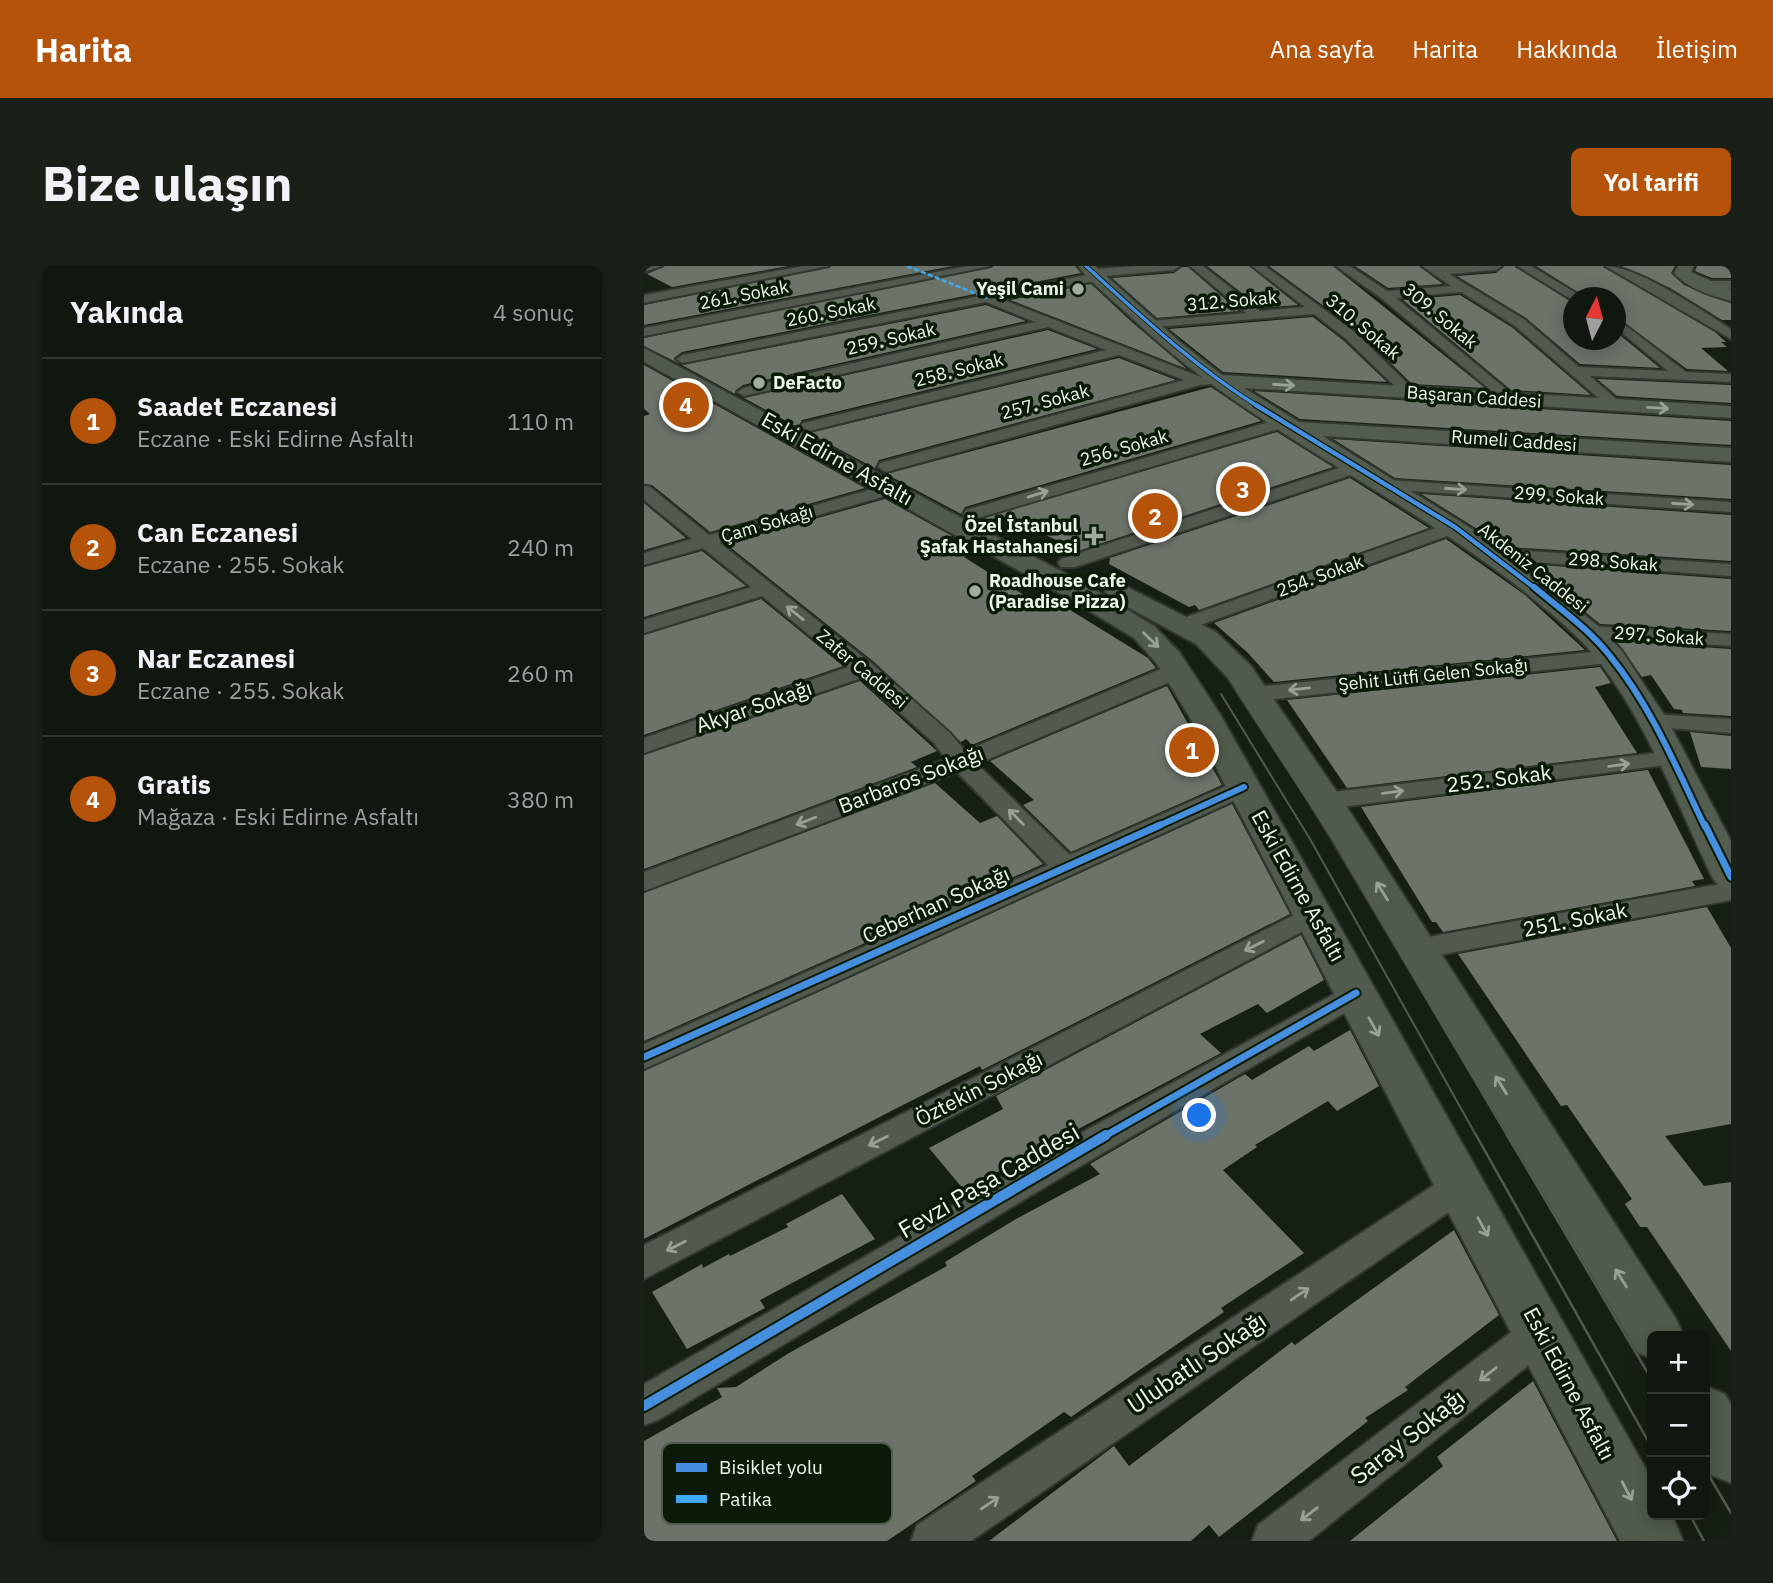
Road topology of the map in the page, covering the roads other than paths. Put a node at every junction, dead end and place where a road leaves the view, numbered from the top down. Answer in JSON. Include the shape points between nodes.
{"nodes":[{"id":1,"x":656,"y":266,"type":"edge"},
{"id":2,"x":823,"y":266,"type":"edge"},
{"id":3,"x":907,"y":266,"type":"edge"},
{"id":4,"x":985,"y":266,"type":"edge"},
{"id":5,"x":1174,"y":266,"type":"edge"},
{"id":6,"x":1196,"y":266,"type":"edge"},
{"id":7,"x":1258,"y":266,"type":"edge"},
{"id":8,"x":1342,"y":266,"type":"edge"},
{"id":9,"x":1496,"y":266,"type":"edge"},
{"id":10,"x":1522,"y":266,"type":"edge"},
{"id":11,"x":1611,"y":266,"type":"edge"},
{"id":12,"x":644,"y":268,"type":"edge"},
{"id":13,"x":1433,"y":269,"type":"edge"},
{"id":14,"x":1685,"y":271,"type":"edge"},
{"id":15,"x":1094,"y":272,"type":"edge"},
{"id":16,"x":933,"y":276,"type":"junction"},
{"id":17,"x":1646,"y":285,"type":"junction"},
{"id":18,"x":1701,"y":285,"type":"junction"},
{"id":19,"x":1731,"y":285,"type":"edge"},
{"id":20,"x":1465,"y":288,"type":"junction"},
{"id":21,"x":1563,"y":289,"type":"edge"},
{"id":22,"x":1385,"y":295,"type":"junction"},
{"id":23,"x":1731,"y":296,"type":"edge"},
{"id":24,"x":987,"y":298,"type":"junction"},
{"id":25,"x":644,"y":299,"type":"edge"},
{"id":26,"x":1318,"y":310,"type":"junction"},
{"id":27,"x":1258,"y":316,"type":"junction"},
{"id":28,"x":1047,"y":323,"type":"junction"},
{"id":29,"x":1149,"y":325,"type":"junction"},
{"id":30,"x":1626,"y":331,"type":"edge"},
{"id":31,"x":644,"y":334,"type":"edge"},
{"id":32,"x":1731,"y":335,"type":"edge"},
{"id":33,"x":1118,"y":351,"type":"junction"},
{"id":34,"x":644,"y":354,"type":"edge"},
{"id":35,"x":682,"y":359,"type":"junction"},
{"id":36,"x":1578,"y":371,"type":"junction"},
{"id":37,"x":1683,"y":376,"type":"junction"},
{"id":38,"x":1731,"y":378,"type":"edge"},
{"id":39,"x":1208,"y":380,"type":"junction"},
{"id":40,"x":744,"y":392,"type":"junction"},
{"id":41,"x":1409,"y":392,"type":"junction"},
{"id":42,"x":1510,"y":399,"type":"junction"},
{"id":43,"x":1615,"y":405,"type":"junction"},
{"id":44,"x":1731,"y":412,"type":"edge"},
{"id":45,"x":1291,"y":425,"type":"junction"},
{"id":46,"x":809,"y":426,"type":"junction"},
{"id":47,"x":1731,"y":455,"type":"edge"},
{"id":48,"x":1360,"y":467,"type":"junction"},
{"id":49,"x":883,"y":478,"type":"junction"},
{"id":50,"x":1387,"y":485,"type":"junction"},
{"id":51,"x":646,"y":495,"type":"edge"},
{"id":52,"x":1731,"y":507,"type":"edge"},
{"id":53,"x":972,"y":514,"type":"junction"},
{"id":54,"x":1455,"y":527,"type":"junction"},
{"id":55,"x":706,"y":541,"type":"junction"},
{"id":56,"x":1495,"y":555,"type":"junction"},
{"id":57,"x":644,"y":559,"type":"edge"},
{"id":58,"x":1068,"y":563,"type":"junction"},
{"id":59,"x":1731,"y":570,"type":"edge"},
{"id":60,"x":765,"y":589,"type":"junction"},
{"id":61,"x":1185,"y":624,"type":"junction"},
{"id":62,"x":644,"y":627,"type":"edge"},
{"id":63,"x":1588,"y":632,"type":"junction"},
{"id":64,"x":1731,"y":640,"type":"edge"},
{"id":65,"x":1611,"y":657,"type":"junction"},
{"id":66,"x":1234,"y":664,"type":"junction"},
{"id":67,"x":864,"y":669,"type":"junction"},
{"id":68,"x":1176,"y":671,"type":"junction"},
{"id":69,"x":1255,"y":694,"type":"junction"},
{"id":70,"x":1652,"y":721,"type":"junction"},
{"id":71,"x":1731,"y":726,"type":"edge"},
{"id":72,"x":644,"y":746,"type":"edge"},
{"id":73,"x":1672,"y":758,"type":"junction"},
{"id":74,"x":961,"y":762,"type":"junction"},
{"id":75,"x":1244,"y":787,"type":"junction"},
{"id":76,"x":1326,"y":801,"type":"junction"},
{"id":77,"x":1721,"y":835,"type":"edge"},
{"id":78,"x":1065,"y":865,"type":"junction"},
{"id":79,"x":1731,"y":877,"type":"edge"},
{"id":80,"x":644,"y":882,"type":"edge"},
{"id":81,"x":1731,"y":891,"type":"edge"},
{"id":82,"x":1314,"y":914,"type":"junction"},
{"id":83,"x":1418,"y":949,"type":"junction"},
{"id":84,"x":1356,"y":993,"type":"junction"},
{"id":85,"x":644,"y":1057,"type":"edge"},
{"id":86,"x":1460,"y":1186,"type":"junction"},
{"id":87,"x":644,"y":1263,"type":"edge"},
{"id":88,"x":1654,"y":1331,"type":"edge"},
{"id":89,"x":1541,"y":1332,"type":"junction"},
{"id":90,"x":648,"y":1395,"type":"edge"},
{"id":91,"x":1710,"y":1421,"type":"edge"},
{"id":92,"x":1731,"y":1455,"type":"edge"},
{"id":93,"x":933,"y":1541,"type":"edge"},
{"id":94,"x":1274,"y":1541,"type":"edge"},
{"id":95,"x":1653,"y":1541,"type":"edge"}],
"edges":[{"from":1,"to":12,"type":"street"},
{"from":2,"to":25,"type":"street"},
{"from":3,"to":16,"type":"street"},
{"from":4,"to":16,"type":"street","name":"261. Sokak"},
{"from":5,"to":15,"type":"street","name":"260. Sokak"},
{"from":6,"to":27,"type":"street"},
{"from":7,"to":26,"type":"street","name":"310. Sokak"},
{"from":8,"to":22,"type":"street","name":"309. Sokak"},
{"from":9,"to":13,"type":"street"},
{"from":10,"to":21,"type":"street"},
{"from":11,"to":17,"type":"street"},
{"from":13,"to":20,"type":"street"},
{"from":14,"to":17,"type":"street"},
{"from":14,"to":18,"type":"street"},
{"from":15,"to":24,"type":"street","name":"260. Sokak"},
{"from":15,"to":29,"type":"street","name":"Akdeniz Caddesi"},
{"from":16,"to":24,"type":"street"},
{"from":16,"to":31,"type":"street","name":"261. Sokak"},
{"from":17,"to":32,"type":"street"},
{"from":18,"to":19,"type":"street"},
{"from":18,"to":23,"type":"street"},
{"from":20,"to":22,"type":"street"},
{"from":20,"to":36,"type":"street","via":[[1521,323]]},
{"from":22,"to":42,"type":"street","name":"309. Sokak"},
{"from":24,"to":28,"type":"street"},
{"from":24,"to":35,"type":"street","name":"260. Sokak"},
{"from":26,"to":27,"type":"street","name":"312. Sokak"},
{"from":26,"to":41,"type":"street","name":"310. Sokak"},
{"from":27,"to":29,"type":"street","name":"312. Sokak"},
{"from":28,"to":33,"type":"street"},
{"from":28,"to":40,"type":"street","name":"259. Sokak"},
{"from":29,"to":39,"type":"street","name":"Akdeniz Caddesi"},
{"from":30,"to":37,"type":"street"},
{"from":31,"to":35,"type":"main road","name":"Eski Edirne Asfaltı"},
{"from":33,"to":39,"type":"street"},
{"from":33,"to":46,"type":"street","name":"258. Sokak"},
{"from":34,"to":49,"type":"main road","name":"Eski Edirne Asfaltı"},
{"from":35,"to":40,"type":"main road","name":"Eski Edirne Asfaltı"},
{"from":36,"to":37,"type":"street"},
{"from":36,"to":43,"type":"street"},
{"from":37,"to":38,"type":"street"},
{"from":39,"to":41,"type":"street","name":"Başaran Caddesi","one_way":true},
{"from":39,"to":45,"type":"street","name":"Akdeniz Caddesi"},
{"from":39,"to":49,"type":"street","name":"257. Sokak"},
{"from":40,"to":46,"type":"main road","name":"Eski Edirne Asfaltı"},
{"from":41,"to":42,"type":"street","name":"Başaran Caddesi"},
{"from":42,"to":43,"type":"street","name":"Başaran Caddesi"},
{"from":43,"to":44,"type":"street","name":"Başaran Caddesi","one_way":true},
{"from":45,"to":47,"type":"street","name":"Rumeli Caddesi"},
{"from":45,"to":48,"type":"street","name":"Akdeniz Caddesi"},
{"from":53,"to":45,"type":"street","name":"256. Sokak","one_way":true},
{"from":46,"to":49,"type":"main road","name":"Eski Edirne Asfaltı"},
{"from":48,"to":50,"type":"street","name":"Akdeniz Caddesi"},
{"from":48,"to":58,"type":"street"},
{"from":49,"to":53,"type":"main road","name":"Eski Edirne Asfaltı"},
{"from":49,"to":55,"type":"street","name":"Çam Sokağı"},
{"from":49,"to":68,"type":"main road","name":"Eski Edirne Asfaltı","one_way":true,"via":[[1128,621],[1158,646]]},
{"from":50,"to":52,"type":"street","name":"299. Sokak","one_way":true},
{"from":50,"to":54,"type":"street","name":"Akdeniz Caddesi"},
{"from":51,"to":55,"type":"street","name":"Zafer Caddesi"},
{"from":53,"to":58,"type":"main road","name":"Eski Edirne Asfaltı"},
{"from":54,"to":56,"type":"street","name":"Akdeniz Caddesi"},
{"from":54,"to":61,"type":"street","name":"254. Sokak"},
{"from":55,"to":57,"type":"street","name":"Çam Sokağı"},
{"from":55,"to":60,"type":"street","name":"Zafer Caddesi"},
{"from":56,"to":59,"type":"street","name":"298. Sokak"},
{"from":56,"to":63,"type":"street","name":"Akdeniz Caddesi"},
{"from":58,"to":61,"type":"main road","name":"Eski Edirne Asfaltı"},
{"from":60,"to":62,"type":"street"},
{"from":67,"to":60,"type":"street","name":"Zafer Caddesi","one_way":true},
{"from":61,"to":66,"type":"main road","name":"Eski Edirne Asfaltı"},
{"from":63,"to":64,"type":"street","name":"297. Sokak"},
{"from":63,"to":65,"type":"street","name":"Akdeniz Caddesi"},
{"from":65,"to":69,"type":"street","name":"Şehit Lütfi Gelen Sokağı","one_way":true},
{"from":65,"to":70,"type":"street","name":"Akdeniz Caddesi"},
{"from":66,"to":68,"type":"main road","via":[[1218,671]]},
{"from":66,"to":69,"type":"main road","name":"Eski Edirne Asfaltı"},
{"from":67,"to":72,"type":"street","name":"Akyar Sokağı"},
{"from":67,"to":74,"type":"street","name":"Zafer Caddesi","via":[[942,737]]},
{"from":68,"to":74,"type":"street","name":"Barbaros Sokağı"},
{"from":68,"to":75,"type":"main road","name":"Eski Edirne Asfaltı"},
{"from":69,"to":76,"type":"main road","name":"Eski Edirne Asfaltı"},
{"from":70,"to":71,"type":"street"},
{"from":70,"to":73,"type":"street","name":"Akdeniz Caddesi"},
{"from":76,"to":73,"type":"street","name":"252. Sokak","one_way":true},
{"from":73,"to":77,"type":"street","name":"Akdeniz Caddesi"},
{"from":78,"to":74,"type":"street","name":"Zafer Caddesi","one_way":true},
{"from":74,"to":80,"type":"street","name":"Barbaros Sokağı","one_way":true},
{"from":75,"to":78,"type":"street","name":"Ceberhan Sokağı"},
{"from":75,"to":82,"type":"main road","name":"Eski Edirne Asfaltı"},
{"from":83,"to":76,"type":"main road","name":"Eski Edirne Asfaltı","one_way":true},
{"from":77,"to":79,"type":"street","name":"Akdeniz Caddesi"},
{"from":78,"to":85,"type":"street","name":"Ceberhan Sokağı"},
{"from":81,"to":83,"type":"street","name":"251. Sokak"},
{"from":82,"to":84,"type":"main road","name":"Eski Edirne Asfaltı"},
{"from":82,"to":87,"type":"street","name":"Öztekin Sokağı","one_way":true},
{"from":88,"to":83,"type":"main road","name":"Eski Edirne Asfaltı","one_way":true},
{"from":84,"to":86,"type":"main road","name":"Eski Edirne Asfaltı","one_way":true},
{"from":84,"to":90,"type":"street","name":"Fevzi Paşa Caddesi"},
{"from":86,"to":89,"type":"main road","name":"Eski Edirne Asfaltı","one_way":true},
{"from":93,"to":86,"type":"street","name":"Ulubatlı Sokağı","one_way":true},
{"from":89,"to":94,"type":"street","name":"Saray Sokağı","one_way":true},
{"from":89,"to":95,"type":"main road","name":"Eski Edirne Asfaltı","one_way":true},
{"from":91,"to":92,"type":"main road"}]}
